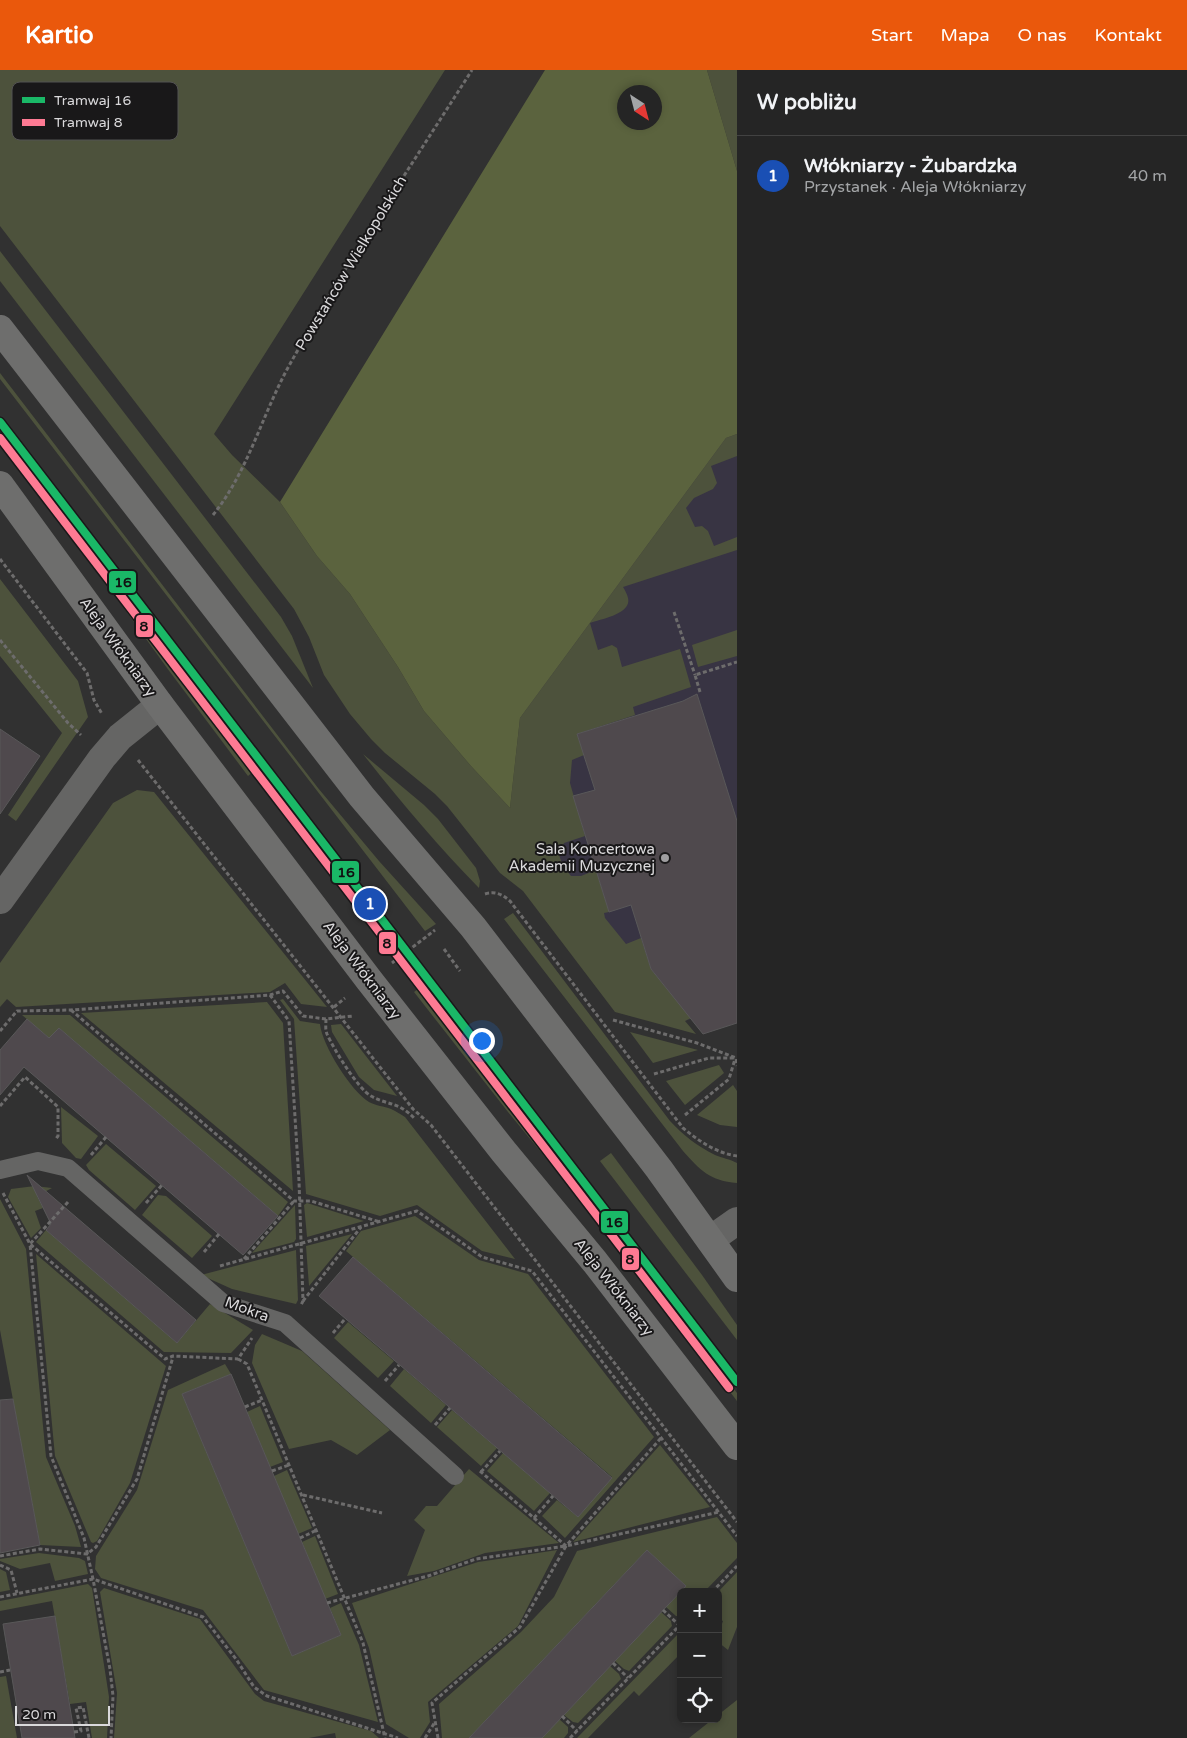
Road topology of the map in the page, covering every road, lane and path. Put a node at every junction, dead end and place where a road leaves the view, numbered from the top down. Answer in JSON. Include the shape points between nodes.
{"nodes":[{"id":1,"x":472,"y":70,"type":"edge"},
{"id":2,"x":0,"y":328,"type":"edge"},
{"id":3,"x":0,"y":485,"type":"edge"},
{"id":4,"x":213,"y":515,"type":"dead end"},
{"id":5,"x":0,"y":559,"type":"edge"},
{"id":6,"x":674,"y":612,"type":"dead end"},
{"id":7,"x":0,"y":640,"type":"edge"},
{"id":8,"x":737,"y":662,"type":"edge"},
{"id":9,"x":695,"y":675,"type":"junction"},
{"id":10,"x":700,"y":692,"type":"dead end"},
{"id":11,"x":160,"y":705,"type":"junction"},
{"id":12,"x":81,"y":735,"type":"dead end"},
{"id":13,"x":120,"y":737,"type":"junction"},
{"id":14,"x":0,"y":900,"type":"edge"},
{"id":15,"x":460,"y":912,"type":"junction"},
{"id":16,"x":386,"y":946,"type":"dead end"},
{"id":17,"x":444,"y":950,"type":"dead end"},
{"id":18,"x":396,"y":960,"type":"junction"},
{"id":19,"x":460,"y":971,"type":"dead end"},
{"id":20,"x":408,"y":975,"type":"dead end"},
{"id":21,"x":370,"y":980,"type":"junction"},
{"id":22,"x":270,"y":995,"type":"junction"},
{"id":23,"x":334,"y":1006,"type":"junction"},
{"id":24,"x":72,"y":1010,"type":"junction"},
{"id":25,"x":353,"y":1016,"type":"dead end"},
{"id":26,"x":343,"y":1018,"type":"junction"},
{"id":27,"x":326,"y":1019,"type":"junction"},
{"id":28,"x":613,"y":1020,"type":"dead end"},
{"id":29,"x":0,"y":1031,"type":"edge"},
{"id":30,"x":736,"y":1058,"type":"edge"},
{"id":31,"x":737,"y":1066,"type":"edge"},
{"id":32,"x":654,"y":1074,"type":"dead end"},
{"id":33,"x":0,"y":1106,"type":"edge"},
{"id":34,"x":685,"y":1115,"type":"dead end"},
{"id":35,"x":415,"y":1119,"type":"dead end"},
{"id":36,"x":106,"y":1137,"type":"dead end"},
{"id":37,"x":54,"y":1143,"type":"dead end"},
{"id":38,"x":737,"y":1156,"type":"edge"},
{"id":39,"x":87,"y":1159,"type":"dead end"},
{"id":40,"x":0,"y":1170,"type":"edge"},
{"id":41,"x":162,"y":1185,"type":"dead end"},
{"id":42,"x":0,"y":1188,"type":"edge"},
{"id":43,"x":73,"y":1196,"type":"dead end"},
{"id":44,"x":299,"y":1200,"type":"junction"},
{"id":45,"x":294,"y":1201,"type":"junction"},
{"id":46,"x":142,"y":1208,"type":"dead end"},
{"id":47,"x":737,"y":1221,"type":"edge"},
{"id":48,"x":381,"y":1222,"type":"junction"},
{"id":49,"x":361,"y":1227,"type":"junction"},
{"id":50,"x":219,"y":1234,"type":"dead end"},
{"id":51,"x":710,"y":1240,"type":"junction"},
{"id":52,"x":301,"y":1243,"type":"junction"},
{"id":53,"x":30,"y":1244,"type":"junction"},
{"id":54,"x":200,"y":1257,"type":"dead end"},
{"id":55,"x":244,"y":1259,"type":"junction"},
{"id":56,"x":219,"y":1266,"type":"dead end"},
{"id":57,"x":737,"y":1278,"type":"edge"},
{"id":58,"x":303,"y":1302,"type":"junction"},
{"id":59,"x":345,"y":1319,"type":"dead end"},
{"id":60,"x":285,"y":1323,"type":"junction"},
{"id":61,"x":327,"y":1339,"type":"dead end"},
{"id":62,"x":173,"y":1356,"type":"junction"},
{"id":63,"x":238,"y":1359,"type":"junction"},
{"id":64,"x":399,"y":1365,"type":"dead end"},
{"id":65,"x":381,"y":1385,"type":"dead end"},
{"id":66,"x":262,"y":1400,"type":"junction"},
{"id":67,"x":245,"y":1406,"type":"dead end"},
{"id":68,"x":450,"y":1408,"type":"dead end"},
{"id":69,"x":432,"y":1429,"type":"dead end"},
{"id":70,"x":661,"y":1438,"type":"junction"},
{"id":71,"x":737,"y":1446,"type":"edge"},
{"id":72,"x":500,"y":1450,"type":"dead end"},
{"id":73,"x":289,"y":1465,"type":"junction"},
{"id":74,"x":475,"y":1467,"type":"dead end"},
{"id":75,"x":272,"y":1471,"type":"dead end"},
{"id":76,"x":481,"y":1472,"type":"junction"},
{"id":77,"x":455,"y":1476,"type":"dead end"},
{"id":78,"x":302,"y":1495,"type":"junction"},
{"id":79,"x":553,"y":1496,"type":"dead end"},
{"id":80,"x":719,"y":1512,"type":"junction"},
{"id":81,"x":382,"y":1513,"type":"dead end"},
{"id":82,"x":534,"y":1518,"type":"junction"},
{"id":83,"x":737,"y":1522,"type":"edge"},
{"id":84,"x":317,"y":1530,"type":"junction"},
{"id":85,"x":737,"y":1536,"type":"edge"},
{"id":86,"x":300,"y":1538,"type":"dead end"},
{"id":87,"x":566,"y":1546,"type":"junction"},
{"id":88,"x":87,"y":1554,"type":"junction"},
{"id":89,"x":0,"y":1556,"type":"edge"},
{"id":90,"x":0,"y":1565,"type":"edge"},
{"id":91,"x":737,"y":1566,"type":"edge"},
{"id":92,"x":93,"y":1579,"type":"junction"},
{"id":93,"x":716,"y":1588,"type":"edge"},
{"id":94,"x":17,"y":1593,"type":"junction"},
{"id":95,"x":0,"y":1597,"type":"edge"},
{"id":96,"x":343,"y":1599,"type":"junction"},
{"id":97,"x":328,"y":1603,"type":"dead end"},
{"id":98,"x":663,"y":1610,"type":"dead end"},
{"id":99,"x":677,"y":1622,"type":"edge"},
{"id":100,"x":677,"y":1627,"type":"edge"},
{"id":101,"x":613,"y":1663,"type":"dead end"},
{"id":102,"x":10,"y":1670,"type":"dead end"},
{"id":103,"x":0,"y":1672,"type":"edge"},
{"id":104,"x":628,"y":1678,"type":"junction"},
{"id":105,"x":562,"y":1716,"type":"dead end"},
{"id":106,"x":435,"y":1722,"type":"junction"},
{"id":107,"x":576,"y":1731,"type":"junction"},
{"id":108,"x":74,"y":1732,"type":"dead end"},
{"id":109,"x":384,"y":1732,"type":"junction"},
{"id":110,"x":89,"y":1738,"type":"edge"},
{"id":111,"x":111,"y":1738,"type":"edge"},
{"id":112,"x":385,"y":1738,"type":"edge"},
{"id":113,"x":398,"y":1738,"type":"edge"},
{"id":114,"x":425,"y":1738,"type":"edge"},
{"id":115,"x":438,"y":1738,"type":"edge"},
{"id":116,"x":570,"y":1738,"type":"edge"}],
"edges":[{"from":1,"to":4,"type":"path","name":"Powstańców Wielkopolskich","via":[[395,188],[289,365],[245,464]]},
{"from":2,"to":15,"type":"main road","via":[[362,797]]},
{"from":3,"to":11,"type":"main road","name":"Aleja Włókniarzy"},
{"from":5,"to":13,"type":"path","via":[[87,673],[94,700]]},
{"from":6,"to":9,"type":"path"},
{"from":7,"to":12,"type":"path"},
{"from":8,"to":9,"type":"path"},
{"from":9,"to":10,"type":"path"},
{"from":11,"to":13,"type":"street"},
{"from":11,"to":21,"type":"main road","name":"Aleja Włókniarzy"},
{"from":13,"to":14,"type":"street","via":[[74,795]]},
{"from":13,"to":23,"type":"path"},
{"from":15,"to":18,"type":"path"},
{"from":15,"to":38,"type":"path","via":[[487,893],[505,897],[683,1128],[721,1152]]},
{"from":15,"to":51,"type":"main road"},
{"from":16,"to":18,"type":"path"},
{"from":17,"to":19,"type":"path"},
{"from":18,"to":20,"type":"path"},
{"from":18,"to":21,"type":"path"},
{"from":21,"to":23,"type":"path"},
{"from":21,"to":71,"type":"main road","name":"Aleja Włókniarzy"},
{"from":22,"to":24,"type":"path"},
{"from":22,"to":27,"type":"path","via":[[283,991],[303,1016]]},
{"from":22,"to":44,"type":"path","via":[[289,1021]]},
{"from":23,"to":26,"type":"path"},
{"from":24,"to":29,"type":"path","via":[[17,1011]]},
{"from":24,"to":45,"type":"path"},
{"from":25,"to":26,"type":"path"},
{"from":26,"to":27,"type":"path"},
{"from":26,"to":83,"type":"path","via":[[413,1109],[431,1125]]},
{"from":27,"to":35,"type":"path","via":[[326,1032],[362,1088],[369,1095],[394,1103]]},
{"from":28,"to":30,"type":"path","via":[[697,1042]]},
{"from":30,"to":31,"type":"path"},
{"from":30,"to":32,"type":"path","via":[[709,1058]]},
{"from":30,"to":34,"type":"path","via":[[729,1079]]},
{"from":33,"to":37,"type":"path","via":[[25,1077],[58,1107],[58,1136]]},
{"from":36,"to":39,"type":"path"},
{"from":40,"to":60,"type":"lane","name":"Mokra","via":[[38,1161],[68,1168],[223,1303]]},
{"from":41,"to":46,"type":"path"},
{"from":42,"to":53,"type":"path"},
{"from":43,"to":53,"type":"path"},
{"from":44,"to":45,"type":"path"},
{"from":44,"to":48,"type":"path"},
{"from":44,"to":52,"type":"path"},
{"from":45,"to":55,"type":"path"},
{"from":47,"to":51,"type":"street"},
{"from":48,"to":49,"type":"path"},
{"from":48,"to":70,"type":"path","via":[[417,1211],[482,1257],[532,1271]]},
{"from":49,"to":52,"type":"path"},
{"from":49,"to":58,"type":"path"},
{"from":50,"to":54,"type":"path"},
{"from":51,"to":57,"type":"main road"},
{"from":52,"to":55,"type":"path"},
{"from":52,"to":58,"type":"path"},
{"from":53,"to":62,"type":"path","via":[[164,1359]]},
{"from":53,"to":88,"type":"path","via":[[51,1456],[84,1538]]},
{"from":55,"to":56,"type":"path"},
{"from":58,"to":60,"type":"path"},
{"from":59,"to":61,"type":"path"},
{"from":60,"to":63,"type":"path","via":[[255,1334]]},
{"from":60,"to":77,"type":"lane","name":"Mokra"},
{"from":62,"to":63,"type":"path"},
{"from":62,"to":88,"type":"path","via":[[137,1478],[96,1547]]},
{"from":63,"to":66,"type":"path","via":[[247,1364]]},
{"from":64,"to":65,"type":"path"},
{"from":66,"to":67,"type":"path"},
{"from":66,"to":73,"type":"path"},
{"from":68,"to":69,"type":"path"},
{"from":70,"to":80,"type":"path"},
{"from":70,"to":87,"type":"path"},
{"from":72,"to":76,"type":"path"},
{"from":73,"to":75,"type":"path"},
{"from":73,"to":78,"type":"path"},
{"from":74,"to":76,"type":"path"},
{"from":76,"to":82,"type":"path"},
{"from":78,"to":81,"type":"path"},
{"from":78,"to":84,"type":"path"},
{"from":79,"to":82,"type":"path"},
{"from":80,"to":85,"type":"path"},
{"from":80,"to":87,"type":"path"},
{"from":82,"to":87,"type":"path"},
{"from":84,"to":86,"type":"path"},
{"from":84,"to":96,"type":"path"},
{"from":87,"to":96,"type":"path","via":[[476,1559]]},
{"from":87,"to":106,"type":"path","via":[[520,1628],[432,1703]]},
{"from":88,"to":89,"type":"path","via":[[40,1549]]},
{"from":88,"to":92,"type":"path"},
{"from":90,"to":94,"type":"path","via":[[11,1570]]},
{"from":91,"to":93,"type":"path"},
{"from":92,"to":94,"type":"path"},
{"from":92,"to":109,"type":"path","via":[[203,1617],[254,1687],[267,1696]]},
{"from":92,"to":111,"type":"path","via":[[110,1669],[113,1696]]},
{"from":94,"to":95,"type":"path"},
{"from":96,"to":97,"type":"path"},
{"from":96,"to":109,"type":"path","via":[[363,1643]]},
{"from":98,"to":99,"type":"path"},
{"from":100,"to":104,"type":"path"},
{"from":101,"to":104,"type":"path"},
{"from":102,"to":103,"type":"path"},
{"from":104,"to":107,"type":"path"},
{"from":105,"to":107,"type":"path"},
{"from":106,"to":114,"type":"path"},
{"from":106,"to":115,"type":"path"},
{"from":107,"to":116,"type":"path"},
{"from":108,"to":110,"type":"path","via":[[81,1731],[76,1708],[82,1707]]},
{"from":109,"to":112,"type":"path"},
{"from":109,"to":113,"type":"path"}]}
